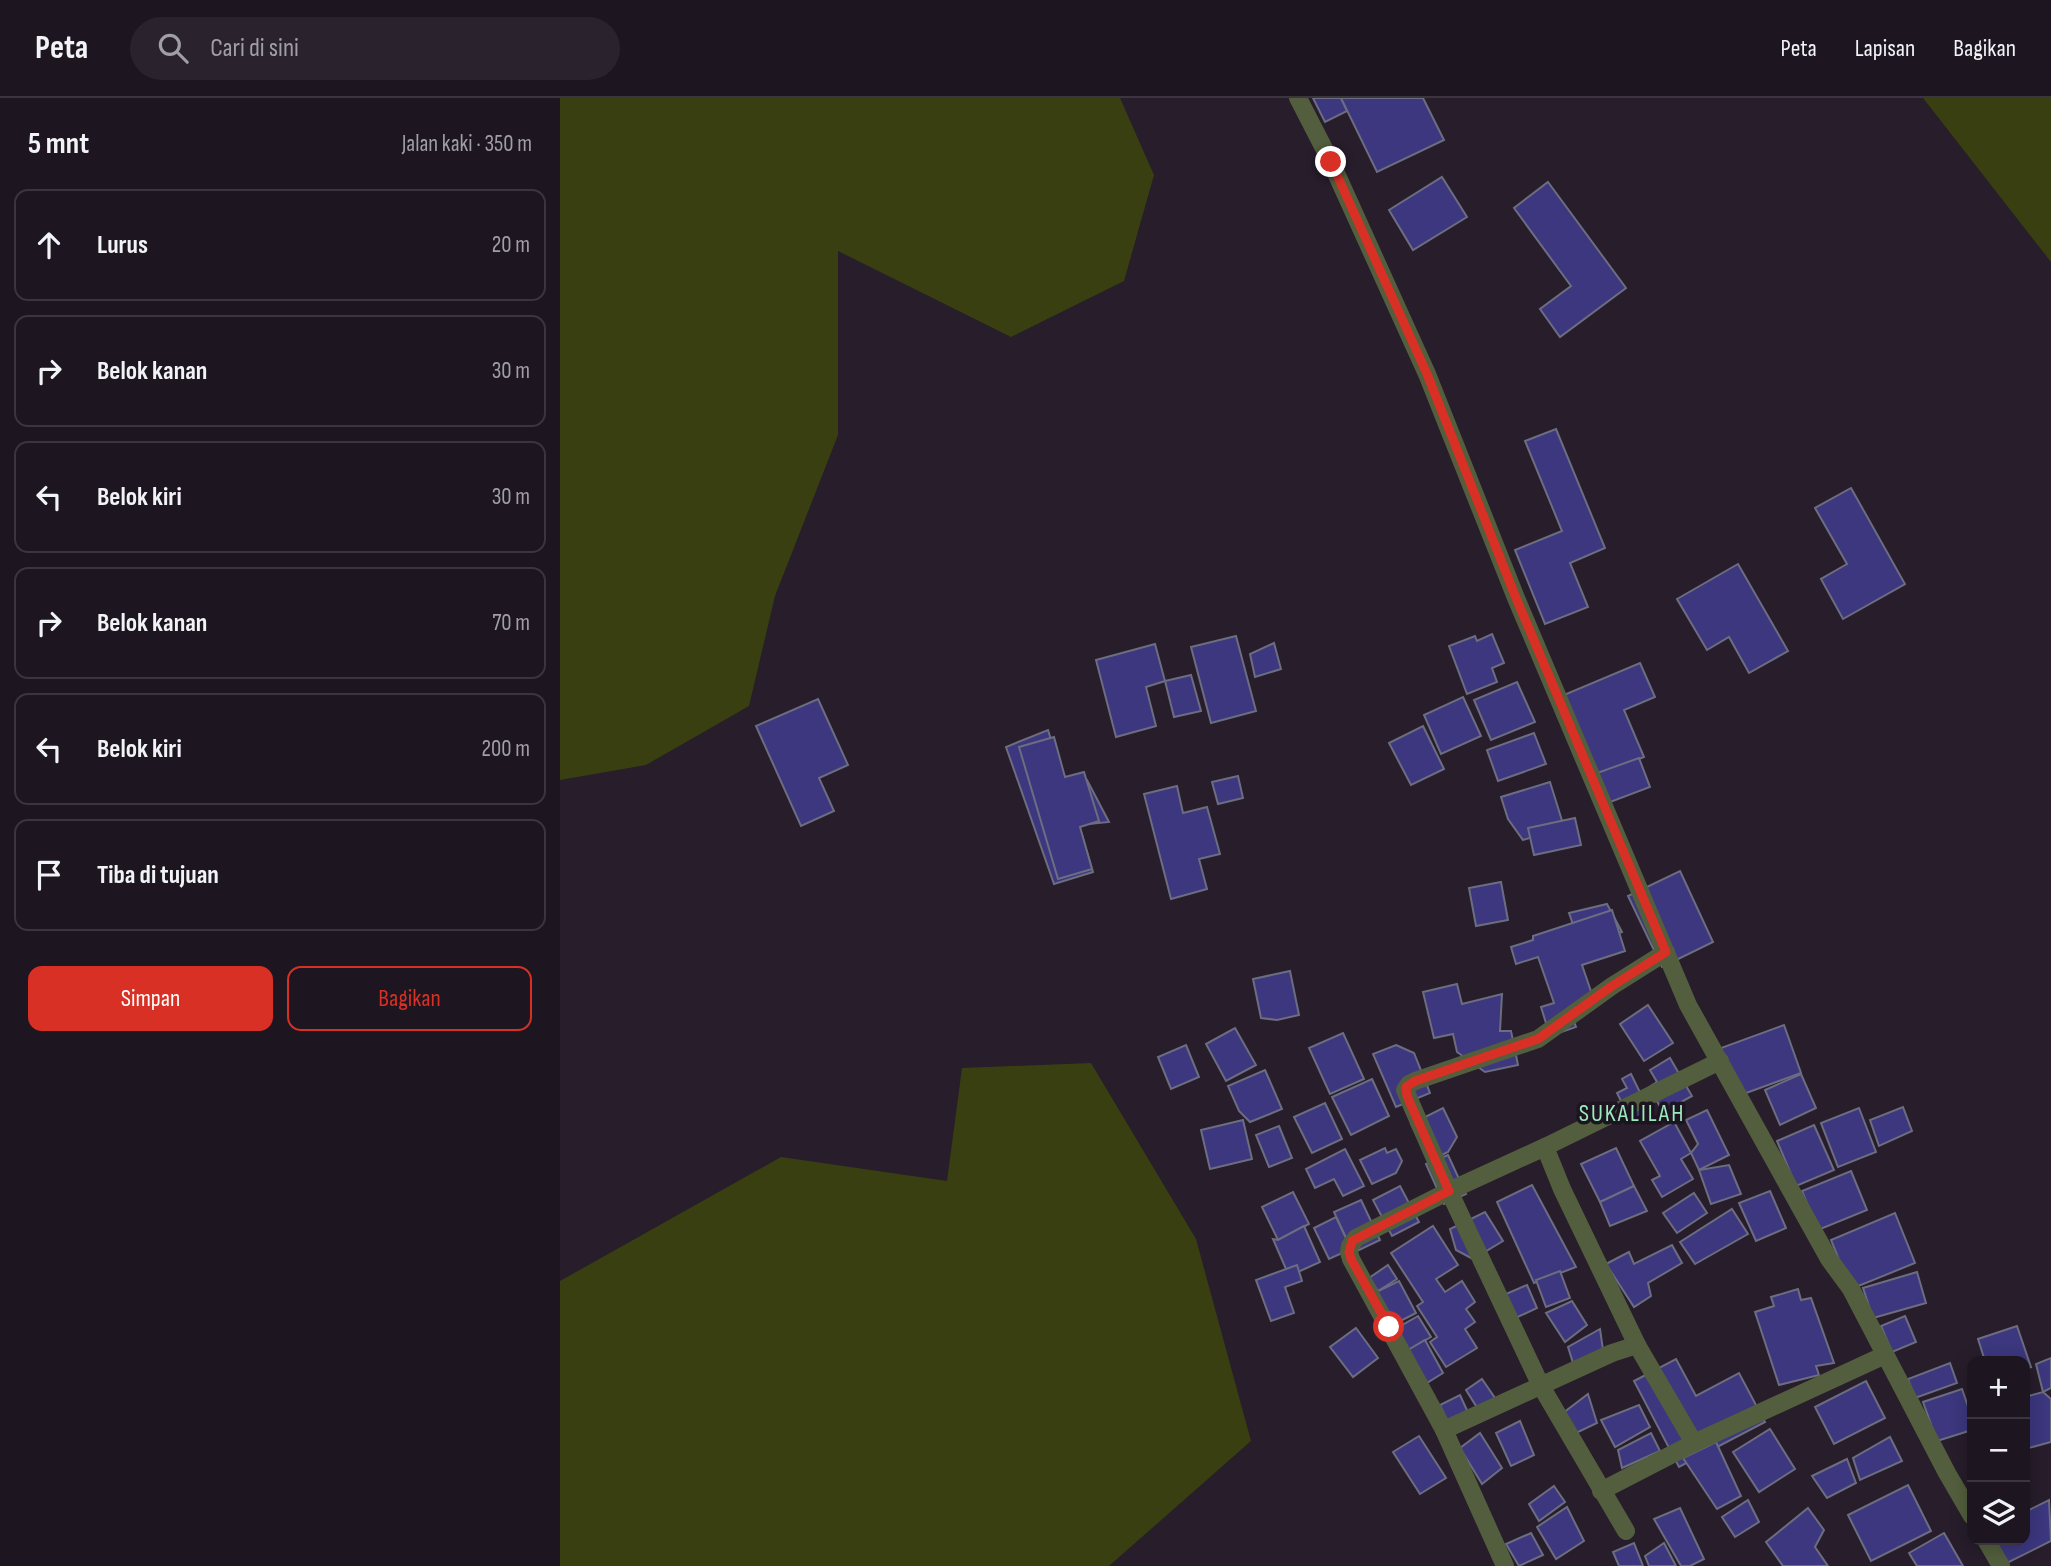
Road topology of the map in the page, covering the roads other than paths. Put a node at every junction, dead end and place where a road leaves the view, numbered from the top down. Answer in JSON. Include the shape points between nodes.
{"nodes":[{"id":1,"x":1298,"y":98,"type":"edge"},
{"id":2,"x":1666,"y":952,"type":"junction"},
{"id":3,"x":1720,"y":1061,"type":"junction"},
{"id":4,"x":1545,"y":1147,"type":"junction"},
{"id":5,"x":1449,"y":1191,"type":"junction"},
{"id":6,"x":1637,"y":1345,"type":"junction"},
{"id":7,"x":1885,"y":1355,"type":"junction"},
{"id":8,"x":1541,"y":1386,"type":"junction"},
{"id":9,"x":1444,"y":1430,"type":"junction"},
{"id":10,"x":1694,"y":1443,"type":"junction"},
{"id":11,"x":1601,"y":1491,"type":"junction"},
{"id":12,"x":1967,"y":1507,"type":"edge"},
{"id":13,"x":1626,"y":1531,"type":"dead end"},
{"id":14,"x":1989,"y":1545,"type":"edge"},
{"id":15,"x":1505,"y":1566,"type":"edge"},
{"id":16,"x":2001,"y":1566,"type":"edge"}],
"edges":[{"from":1,"to":2,"type":"street","via":[[1427,374]]},
{"from":2,"to":3,"type":"street","via":[[1688,1005]]},
{"from":2,"to":5,"type":"street","via":[[1538,1039],[1406,1087]]},
{"from":3,"to":4,"type":"street"},
{"from":3,"to":7,"type":"street"},
{"from":4,"to":5,"type":"street"},
{"from":4,"to":6,"type":"street"},
{"from":5,"to":8,"type":"street"},
{"from":5,"to":9,"type":"street","via":[[1356,1238],[1349,1252]]},
{"from":6,"to":8,"type":"street"},
{"from":6,"to":10,"type":"street"},
{"from":7,"to":10,"type":"street"},
{"from":7,"to":12,"type":"street"},
{"from":8,"to":9,"type":"street"},
{"from":8,"to":11,"type":"street"},
{"from":9,"to":15,"type":"street"},
{"from":10,"to":11,"type":"street"},
{"from":11,"to":13,"type":"street"},
{"from":14,"to":16,"type":"street"}]}
